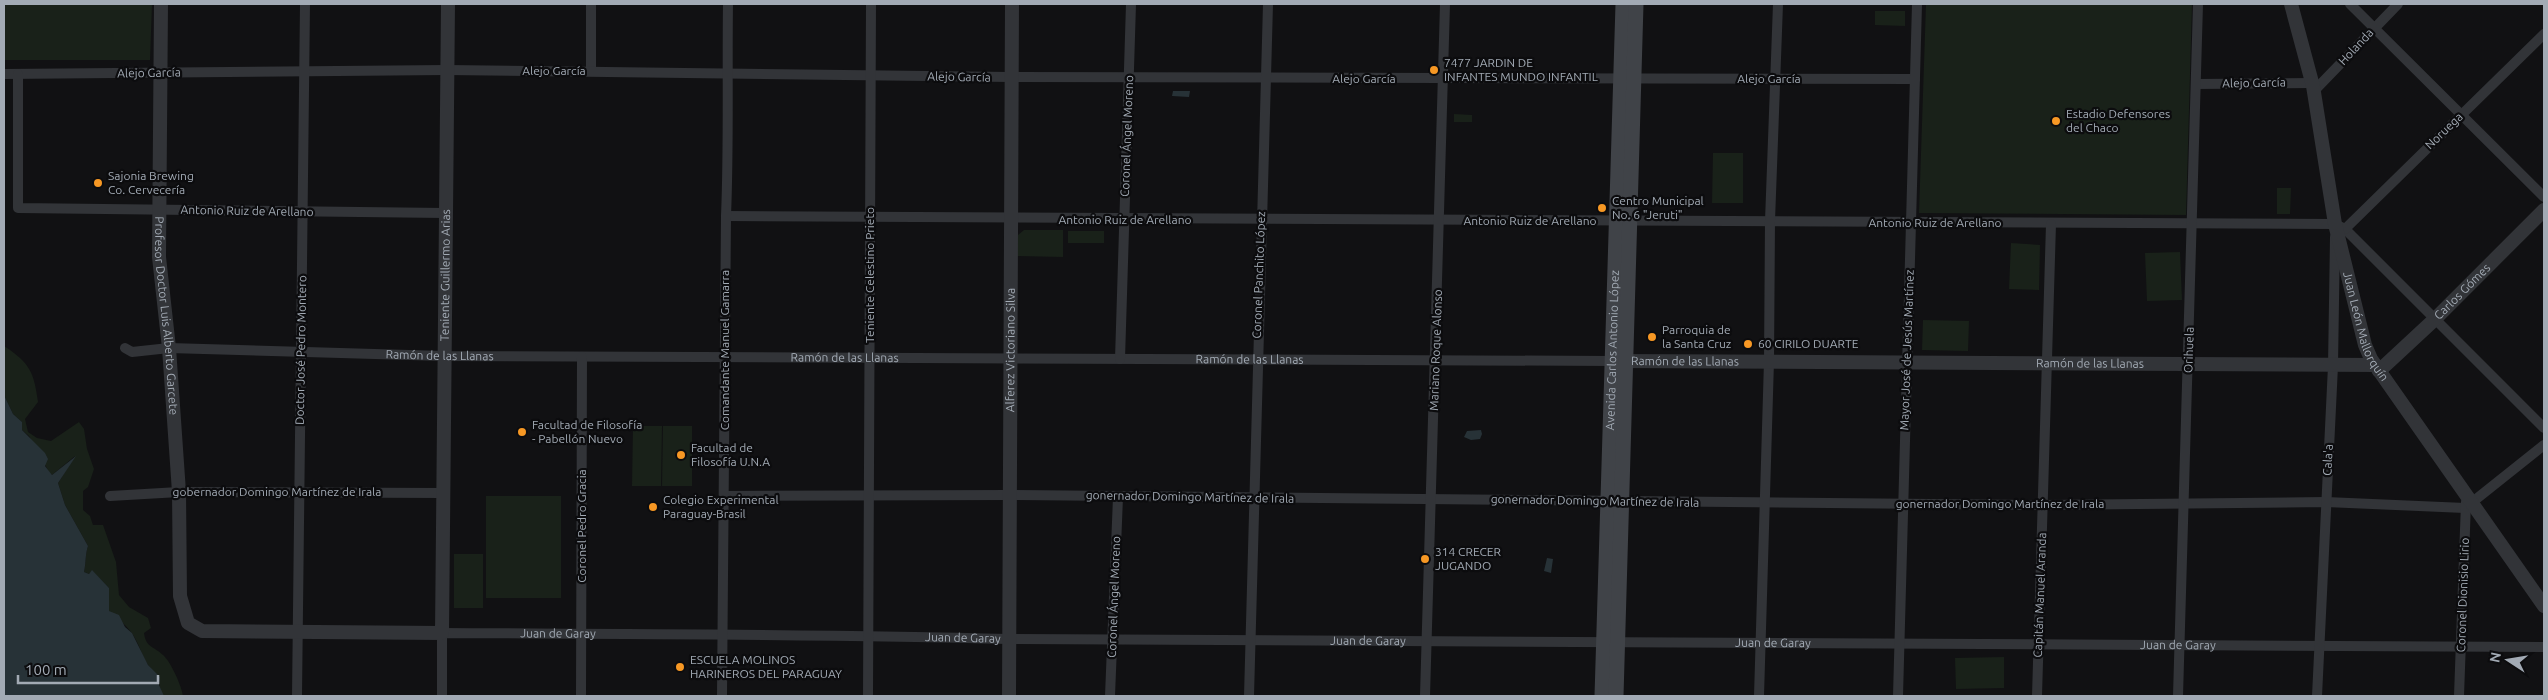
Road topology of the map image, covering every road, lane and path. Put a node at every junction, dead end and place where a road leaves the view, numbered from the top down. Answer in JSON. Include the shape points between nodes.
{"nodes":[{"id":1,"x":161,"y":4,"type":"edge"},
{"id":2,"x":305,"y":4,"type":"edge"},
{"id":3,"x":448,"y":4,"type":"edge"},
{"id":4,"x":590,"y":4,"type":"edge"},
{"id":5,"x":728,"y":4,"type":"edge"},
{"id":6,"x":871,"y":4,"type":"edge"},
{"id":7,"x":1012,"y":4,"type":"edge"},
{"id":8,"x":1131,"y":4,"type":"edge"},
{"id":9,"x":1268,"y":4,"type":"edge"},
{"id":10,"x":1445,"y":4,"type":"edge"},
{"id":11,"x":1623,"y":4,"type":"edge"},
{"id":12,"x":1636,"y":4,"type":"edge"},
{"id":13,"x":1778,"y":4,"type":"edge"},
{"id":14,"x":1917,"y":4,"type":"edge"},
{"id":15,"x":2198,"y":4,"type":"edge"},
{"id":16,"x":2291,"y":4,"type":"edge"},
{"id":17,"x":2350,"y":4,"type":"edge"},
{"id":18,"x":2398,"y":4,"type":"edge"},
{"id":19,"x":2374,"y":28,"type":"junction"},
{"id":20,"x":2544,"y":34,"type":"edge"},
{"id":21,"x":447,"y":70,"type":"junction"},
{"id":22,"x":591,"y":71,"type":"junction"},
{"id":23,"x":304,"y":72,"type":"junction"},
{"id":24,"x":162,"y":73,"type":"junction"},
{"id":25,"x":4,"y":74,"type":"edge"},
{"id":26,"x":18,"y":74,"type":"junction"},
{"id":27,"x":727,"y":75,"type":"junction"},
{"id":28,"x":872,"y":76,"type":"junction"},
{"id":29,"x":1010,"y":78,"type":"junction"},
{"id":30,"x":1129,"y":78,"type":"junction"},
{"id":31,"x":1265,"y":78,"type":"junction"},
{"id":32,"x":1774,"y":78,"type":"junction"},
{"id":33,"x":1443,"y":79,"type":"junction"},
{"id":34,"x":1915,"y":79,"type":"junction"},
{"id":35,"x":1627,"y":80,"type":"junction"},
{"id":36,"x":2196,"y":84,"type":"junction"},
{"id":37,"x":2313,"y":87,"type":"junction"},
{"id":38,"x":2462,"y":115,"type":"junction"},
{"id":39,"x":2544,"y":197,"type":"edge"},
{"id":40,"x":160,"y":210,"type":"junction"},
{"id":41,"x":2544,"y":210,"type":"edge"},
{"id":42,"x":303,"y":212,"type":"junction"},
{"id":43,"x":446,"y":213,"type":"junction"},
{"id":44,"x":726,"y":216,"type":"junction"},
{"id":45,"x":870,"y":216,"type":"junction"},
{"id":46,"x":1011,"y":219,"type":"junction"},
{"id":47,"x":1124,"y":220,"type":"junction"},
{"id":48,"x":1261,"y":220,"type":"junction"},
{"id":49,"x":1439,"y":221,"type":"junction"},
{"id":50,"x":1615,"y":222,"type":"junction"},
{"id":51,"x":1630,"y":222,"type":"junction"},
{"id":52,"x":1770,"y":222,"type":"junction"},
{"id":53,"x":1911,"y":223,"type":"junction"},
{"id":54,"x":2051,"y":224,"type":"junction"},
{"id":55,"x":2192,"y":224,"type":"junction"},
{"id":56,"x":2340,"y":226,"type":"junction"},
{"id":57,"x":2435,"y":319,"type":"junction"},
{"id":58,"x":125,"y":348,"type":"dead end"},
{"id":59,"x":169,"y":348,"type":"junction"},
{"id":60,"x":301,"y":351,"type":"junction"},
{"id":61,"x":444,"y":356,"type":"junction"},
{"id":62,"x":582,"y":357,"type":"junction"},
{"id":63,"x":724,"y":357,"type":"junction"},
{"id":64,"x":871,"y":358,"type":"junction"},
{"id":65,"x":1012,"y":358,"type":"junction"},
{"id":66,"x":1120,"y":359,"type":"junction"},
{"id":67,"x":1257,"y":360,"type":"junction"},
{"id":68,"x":1435,"y":360,"type":"junction"},
{"id":69,"x":1619,"y":361,"type":"junction"},
{"id":70,"x":1769,"y":361,"type":"junction"},
{"id":71,"x":1907,"y":362,"type":"junction"},
{"id":72,"x":2046,"y":365,"type":"junction"},
{"id":73,"x":2188,"y":365,"type":"junction"},
{"id":74,"x":2333,"y":366,"type":"junction"},
{"id":75,"x":2377,"y":368,"type":"junction"},
{"id":76,"x":2544,"y":428,"type":"edge"},
{"id":77,"x":2544,"y":444,"type":"edge"},
{"id":78,"x":300,"y":491,"type":"junction"},
{"id":79,"x":179,"y":492,"type":"junction"},
{"id":80,"x":444,"y":493,"type":"junction"},
{"id":81,"x":1010,"y":495,"type":"junction"},
{"id":82,"x":110,"y":496,"type":"dead end"},
{"id":83,"x":725,"y":496,"type":"junction"},
{"id":84,"x":869,"y":497,"type":"junction"},
{"id":85,"x":1118,"y":497,"type":"junction"},
{"id":86,"x":1253,"y":498,"type":"junction"},
{"id":87,"x":1431,"y":499,"type":"junction"},
{"id":88,"x":1614,"y":502,"type":"junction"},
{"id":89,"x":1765,"y":502,"type":"junction"},
{"id":90,"x":2184,"y":502,"type":"junction"},
{"id":91,"x":2326,"y":502,"type":"junction"},
{"id":92,"x":2468,"y":502,"type":"junction"},
{"id":93,"x":1903,"y":504,"type":"junction"},
{"id":94,"x":2042,"y":505,"type":"junction"},
{"id":95,"x":2544,"y":606,"type":"edge"},
{"id":96,"x":192,"y":626,"type":"joint"},
{"id":97,"x":298,"y":632,"type":"junction"},
{"id":98,"x":442,"y":633,"type":"junction"},
{"id":99,"x":582,"y":634,"type":"junction"},
{"id":100,"x":869,"y":635,"type":"junction"},
{"id":101,"x":722,"y":636,"type":"junction"},
{"id":102,"x":1009,"y":639,"type":"junction"},
{"id":103,"x":1114,"y":639,"type":"junction"},
{"id":104,"x":1250,"y":640,"type":"junction"},
{"id":105,"x":1427,"y":640,"type":"junction"},
{"id":106,"x":1611,"y":642,"type":"junction"},
{"id":107,"x":1899,"y":642,"type":"junction"},
{"id":108,"x":1761,"y":643,"type":"junction"},
{"id":109,"x":2180,"y":645,"type":"junction"},
{"id":110,"x":2038,"y":646,"type":"junction"},
{"id":111,"x":2319,"y":646,"type":"junction"},
{"id":112,"x":2461,"y":646,"type":"junction"},
{"id":113,"x":2544,"y":647,"type":"edge"},
{"id":114,"x":297,"y":696,"type":"edge"},
{"id":115,"x":442,"y":696,"type":"edge"},
{"id":116,"x":581,"y":696,"type":"edge"},
{"id":117,"x":722,"y":696,"type":"edge"},
{"id":118,"x":868,"y":696,"type":"edge"},
{"id":119,"x":1009,"y":696,"type":"edge"},
{"id":120,"x":1110,"y":696,"type":"edge"},
{"id":121,"x":1249,"y":696,"type":"edge"},
{"id":122,"x":1425,"y":696,"type":"edge"},
{"id":123,"x":1602,"y":696,"type":"edge"},
{"id":124,"x":1616,"y":696,"type":"edge"},
{"id":125,"x":1759,"y":696,"type":"edge"},
{"id":126,"x":1898,"y":696,"type":"edge"},
{"id":127,"x":2037,"y":696,"type":"edge"},
{"id":128,"x":2178,"y":696,"type":"edge"},
{"id":129,"x":2317,"y":696,"type":"edge"},
{"id":130,"x":2459,"y":696,"type":"edge"}],
"edges":[{"from":1,"to":24,"type":"street","name":"Profesor Doctor Luis Alberto Garcete"},
{"from":2,"to":23,"type":"street","name":"Doctor José Pedro Montero"},
{"from":3,"to":21,"type":"street","name":"Teniente Guillermo Arias"},
{"from":4,"to":22,"type":"street"},
{"from":5,"to":27,"type":"street","name":"Comandante Manuel Gamarra"},
{"from":6,"to":28,"type":"street","name":"Teniente Celestino Prieto"},
{"from":7,"to":29,"type":"street","name":"Alferez Victoriano Silva"},
{"from":8,"to":30,"type":"street","name":"Coronel Ángel Moreno"},
{"from":9,"to":31,"type":"street","name":"Coronel Panchito López"},
{"from":10,"to":33,"type":"street","name":"Mariano Roque Alonso"},
{"from":11,"to":35,"type":"main road","name":"Avenida Carlos Antonio López"},
{"from":12,"to":35,"type":"main road","name":"Avenida Carlos Antonio López"},
{"from":13,"to":32,"type":"street"},
{"from":14,"to":34,"type":"street","name":"Mayor José de Jesús Martínez"},
{"from":15,"to":36,"type":"street","name":"Orihuela"},
{"from":16,"to":37,"type":"street","name":"Juan León Mallorquín"},
{"from":17,"to":19,"type":"street"},
{"from":18,"to":19,"type":"street","name":"Holanda"},
{"from":19,"to":37,"type":"street","name":"Holanda"},
{"from":19,"to":38,"type":"street"},
{"from":20,"to":38,"type":"street","name":"Noruega"},
{"from":21,"to":22,"type":"street","name":"Alejo García"},
{"from":21,"to":23,"type":"street","name":"Alejo García"},
{"from":21,"to":43,"type":"street","name":"Teniente Guillermo Arias"},
{"from":22,"to":27,"type":"street","name":"Alejo García"},
{"from":23,"to":24,"type":"street","name":"Alejo García"},
{"from":23,"to":42,"type":"street","name":"Doctor José Pedro Montero"},
{"from":24,"to":26,"type":"street","name":"Alejo García"},
{"from":24,"to":40,"type":"street","name":"Profesor Doctor Luis Alberto Garcete"},
{"from":25,"to":26,"type":"street","name":"Alejo García"},
{"from":26,"to":40,"type":"street","name":"Antonio Ruiz de Arellano","via":[[18,208]]},
{"from":27,"to":28,"type":"street","name":"Alejo García"},
{"from":27,"to":44,"type":"street","name":"Comandante Manuel Gamarra","via":[[729,148]]},
{"from":28,"to":29,"type":"street","name":"Alejo García"},
{"from":28,"to":45,"type":"street","name":"Teniente Celestino Prieto"},
{"from":29,"to":30,"type":"street","name":"Alejo García"},
{"from":29,"to":46,"type":"street","name":"Alferez Victoriano Silva"},
{"from":30,"to":31,"type":"street","name":"Alejo García"},
{"from":30,"to":47,"type":"street","name":"Coronel Ángel Moreno"},
{"from":31,"to":33,"type":"street","name":"Alejo García"},
{"from":31,"to":48,"type":"street","name":"Coronel Panchito López"},
{"from":32,"to":34,"type":"street","name":"Alejo García"},
{"from":32,"to":35,"type":"street","name":"Alejo García"},
{"from":32,"to":52,"type":"street"},
{"from":33,"to":35,"type":"street","name":"Alejo García"},
{"from":33,"to":49,"type":"street","name":"Mariano Roque Alonso"},
{"from":34,"to":53,"type":"street","name":"Mayor José de Jesús Martínez"},
{"from":35,"to":50,"type":"main road","name":"Avenida Carlos Antonio López"},
{"from":35,"to":51,"type":"main road","name":"Avenida Carlos Antonio López"},
{"from":36,"to":37,"type":"street","name":"Alejo García"},
{"from":36,"to":55,"type":"street","name":"Orihuela"},
{"from":37,"to":56,"type":"street","name":"Juan León Mallorquín"},
{"from":38,"to":39,"type":"street"},
{"from":38,"to":56,"type":"street","name":"Noruega"},
{"from":40,"to":42,"type":"street","name":"Antonio Ruiz de Arellano"},
{"from":40,"to":59,"type":"street","name":"Profesor Doctor Luis Alberto Garcete","via":[[159,257]]},
{"from":41,"to":57,"type":"street","name":"Carlos Gómes"},
{"from":42,"to":43,"type":"street","name":"Antonio Ruiz de Arellano"},
{"from":42,"to":60,"type":"street","name":"Doctor José Pedro Montero"},
{"from":43,"to":61,"type":"street","name":"Teniente Guillermo Arias"},
{"from":44,"to":45,"type":"street","name":"Antonio Ruiz de Arellano"},
{"from":44,"to":63,"type":"street","name":"Comandante Manuel Gamarra"},
{"from":45,"to":46,"type":"street","name":"Antonio Ruiz de Arellano"},
{"from":45,"to":64,"type":"street","name":"Teniente Celestino Prieto"},
{"from":46,"to":47,"type":"street","name":"Antonio Ruiz de Arellano"},
{"from":46,"to":65,"type":"street","name":"Alferez Victoriano Silva"},
{"from":47,"to":48,"type":"street","name":"Antonio Ruiz de Arellano"},
{"from":47,"to":66,"type":"street","name":"Coronel Ángel Moreno"},
{"from":48,"to":49,"type":"street","name":"Antonio Ruiz de Arellano"},
{"from":48,"to":67,"type":"street","name":"Coronel Panchito López"},
{"from":49,"to":50,"type":"street","name":"Antonio Ruiz de Arellano"},
{"from":49,"to":68,"type":"street","name":"Mariano Roque Alonso"},
{"from":50,"to":51,"type":"street","name":"Antonio Ruiz de Arellano"},
{"from":50,"to":69,"type":"main road","name":"Avenida Carlos Antonio López"},
{"from":51,"to":52,"type":"street","name":"Antonio Ruiz de Arellano"},
{"from":51,"to":69,"type":"main road","name":"Avenida Carlos Antonio López"},
{"from":52,"to":53,"type":"street","name":"Antonio Ruiz de Arellano"},
{"from":52,"to":70,"type":"street"},
{"from":53,"to":54,"type":"street","name":"Antonio Ruiz de Arellano"},
{"from":53,"to":71,"type":"street","name":"Mayor José de Jesús Martínez"},
{"from":54,"to":55,"type":"street","name":"Antonio Ruiz de Arellano"},
{"from":54,"to":72,"type":"street","name":"Capitán Manuel Aranda"},
{"from":55,"to":56,"type":"street","name":"Antonio Ruiz de Arellano"},
{"from":55,"to":73,"type":"street","name":"Orihuela"},
{"from":56,"to":57,"type":"street"},
{"from":56,"to":74,"type":"street","name":"Cala'a"},
{"from":56,"to":75,"type":"street","name":"Juan León Mallorquín","via":[[2365,346]]},
{"from":57,"to":75,"type":"street","name":"Carlos Gómes"},
{"from":57,"to":76,"type":"street"},
{"from":58,"to":59,"type":"street","name":"Ramón de las Llanas","via":[[132,352]]},
{"from":59,"to":60,"type":"street","name":"Ramón de las Llanas"},
{"from":59,"to":79,"type":"street","name":"Profesor Doctor Luis Alberto Garcete"},
{"from":60,"to":61,"type":"street","name":"Ramón de las Llanas"},
{"from":60,"to":78,"type":"street","name":"Doctor José Pedro Montero"},
{"from":61,"to":62,"type":"street","name":"Ramón de las Llanas"},
{"from":61,"to":80,"type":"street","name":"Teniente Guillermo Arias"},
{"from":62,"to":63,"type":"street","name":"Ramón de las Llanas"},
{"from":62,"to":99,"type":"street","name":"Coronel Pedro Gracia"},
{"from":63,"to":64,"type":"street","name":"Ramón de las Llanas"},
{"from":63,"to":83,"type":"street","name":"Comandante Manuel Gamarra"},
{"from":64,"to":65,"type":"street","name":"Ramón de las Llanas"},
{"from":64,"to":84,"type":"street","name":"Teniente Celestino Prieto"},
{"from":65,"to":66,"type":"street","name":"Ramón de las Llanas"},
{"from":65,"to":81,"type":"street","name":"Alferez Victoriano Silva"},
{"from":66,"to":67,"type":"street","name":"Ramón de las Llanas"},
{"from":67,"to":68,"type":"street","name":"Ramón de las Llanas"},
{"from":67,"to":86,"type":"street","name":"Coronel Panchito López"},
{"from":68,"to":69,"type":"street","name":"Ramón de las Llanas"},
{"from":68,"to":87,"type":"street","name":"Mariano Roque Alonso"},
{"from":69,"to":70,"type":"street","name":"Ramón de las Llanas"},
{"from":69,"to":88,"type":"main road","name":"Avenida Carlos Antonio López"},
{"from":70,"to":71,"type":"street","name":"Ramón de las Llanas"},
{"from":70,"to":89,"type":"street"},
{"from":71,"to":72,"type":"street","name":"Ramón de las Llanas"},
{"from":71,"to":93,"type":"street","name":"Mayor José de Jesús Martínez"},
{"from":72,"to":73,"type":"street","name":"Ramón de las Llanas"},
{"from":72,"to":94,"type":"street","name":"Capitán Manuel Aranda"},
{"from":73,"to":74,"type":"street","name":"Ramón de las Llanas"},
{"from":73,"to":90,"type":"street","name":"Orihuela"},
{"from":74,"to":75,"type":"street","name":"Ramón de las Llanas"},
{"from":74,"to":91,"type":"street","name":"Cala'a"},
{"from":75,"to":92,"type":"street","name":"Juan León Mallorquín"},
{"from":77,"to":92,"type":"street"},
{"from":78,"to":79,"type":"street","name":"gobernador Domingo Martínez de Irala"},
{"from":78,"to":80,"type":"street","name":"gobernador Domingo Martínez de Irala"},
{"from":78,"to":97,"type":"street","name":"Doctor José Pedro Montero"},
{"from":79,"to":82,"type":"street","name":"gobernador Domingo Martínez de Irala"},
{"from":79,"to":96,"type":"street","name":"Profesor Doctor Luis Alberto Garcete","via":[[180,596],[185,618]]},
{"from":80,"to":98,"type":"street","name":"Teniente Guillermo Arias"},
{"from":81,"to":84,"type":"street","name":"gonernador Domingo Martínez de Irala"},
{"from":81,"to":85,"type":"street","name":"gonernador Domingo Martínez de Irala"},
{"from":81,"to":102,"type":"street","name":"Alferez Victoriano Silva"},
{"from":83,"to":84,"type":"street","name":"gonernador Domingo Martínez de Irala"},
{"from":83,"to":101,"type":"street","name":"Comandante Manuel Gamarra"},
{"from":84,"to":100,"type":"street","name":"Teniente Celestino Prieto"},
{"from":85,"to":86,"type":"street","name":"gonernador Domingo Martínez de Irala"},
{"from":85,"to":103,"type":"street","name":"Coronel Ángel Moreno"},
{"from":86,"to":87,"type":"street","name":"gonernador Domingo Martínez de Irala"},
{"from":86,"to":104,"type":"street","name":"Coronel Panchito López"},
{"from":87,"to":88,"type":"street","name":"gonernador Domingo Martínez de Irala"},
{"from":87,"to":105,"type":"street","name":"Mariano Roque Alonso"},
{"from":88,"to":89,"type":"street","name":"gonernador Domingo Martínez de Irala"},
{"from":88,"to":106,"type":"main road","name":"Avenida Carlos Antonio López"},
{"from":89,"to":93,"type":"street","name":"gonernador Domingo Martínez de Irala"},
{"from":89,"to":108,"type":"street"},
{"from":90,"to":91,"type":"street","name":"gonernador Domingo Martínez de Irala"},
{"from":90,"to":94,"type":"street","name":"gonernador Domingo Martínez de Irala"},
{"from":90,"to":109,"type":"street","name":"Orihuela"},
{"from":91,"to":92,"type":"street","name":"gonernador Domingo Martínez de Irala"},
{"from":91,"to":111,"type":"street","name":"Cala'a"},
{"from":92,"to":95,"type":"street","name":"Juan León Mallorquín"},
{"from":92,"to":112,"type":"street","name":"Coronel Dionisio Lirio"},
{"from":93,"to":94,"type":"street","name":"gonernador Domingo Martínez de Irala"},
{"from":93,"to":107,"type":"street","name":"Mayor José de Jesús Martínez"},
{"from":94,"to":110,"type":"street","name":"Capitán Manuel Aranda"},
{"from":96,"to":97,"type":"street","name":"Juan de Garay","via":[[202,631]]},
{"from":97,"to":98,"type":"street","name":"Juan de Garay"},
{"from":97,"to":114,"type":"street","name":"Doctor José Pedro Montero"},
{"from":98,"to":99,"type":"street","name":"Juan de Garay"},
{"from":98,"to":115,"type":"street","name":"Teniente Guillermo Arias"},
{"from":99,"to":101,"type":"street","name":"Juan de Garay"},
{"from":99,"to":116,"type":"street","name":"Coronel Pedro Gracia"},
{"from":100,"to":101,"type":"street","name":"Juan de Garay"},
{"from":100,"to":102,"type":"street","name":"Juan de Garay"},
{"from":100,"to":118,"type":"street","name":"Teniente Celestino Prieto"},
{"from":101,"to":117,"type":"street","name":"Comandante Manuel Gamarra"},
{"from":102,"to":103,"type":"street","name":"Juan de Garay"},
{"from":102,"to":119,"type":"street","name":"Alferez Victoriano Silva"},
{"from":103,"to":104,"type":"street","name":"Juan de Garay"},
{"from":103,"to":120,"type":"street","name":"Coronel Ángel Moreno"},
{"from":104,"to":105,"type":"street","name":"Juan de Garay"},
{"from":104,"to":121,"type":"street","name":"Coronel Panchito López"},
{"from":105,"to":106,"type":"street","name":"Juan de Garay"},
{"from":105,"to":122,"type":"street","name":"Mariano Roque Alonso"},
{"from":106,"to":108,"type":"street","name":"Juan de Garay"},
{"from":106,"to":123,"type":"main road","name":"Avenida Carlos Antonio López"},
{"from":106,"to":124,"type":"main road","name":"Avenida Carlos Antonio López"},
{"from":107,"to":108,"type":"street","name":"Juan de Garay"},
{"from":107,"to":110,"type":"street","name":"Juan de Garay"},
{"from":107,"to":126,"type":"street","name":"Mayor José de Jesús Martínez"},
{"from":108,"to":125,"type":"street"},
{"from":109,"to":110,"type":"street","name":"Juan de Garay"},
{"from":109,"to":111,"type":"street","name":"Juan de Garay"},
{"from":109,"to":128,"type":"street","name":"Orihuela"},
{"from":110,"to":127,"type":"street","name":"Capitán Manuel Aranda"},
{"from":111,"to":112,"type":"street","name":"Juan de Garay"},
{"from":111,"to":129,"type":"street","name":"Cala'a"},
{"from":112,"to":113,"type":"street","name":"Juan de Garay"},
{"from":112,"to":130,"type":"street","name":"Coronel Dionisio Lirio"}]}
